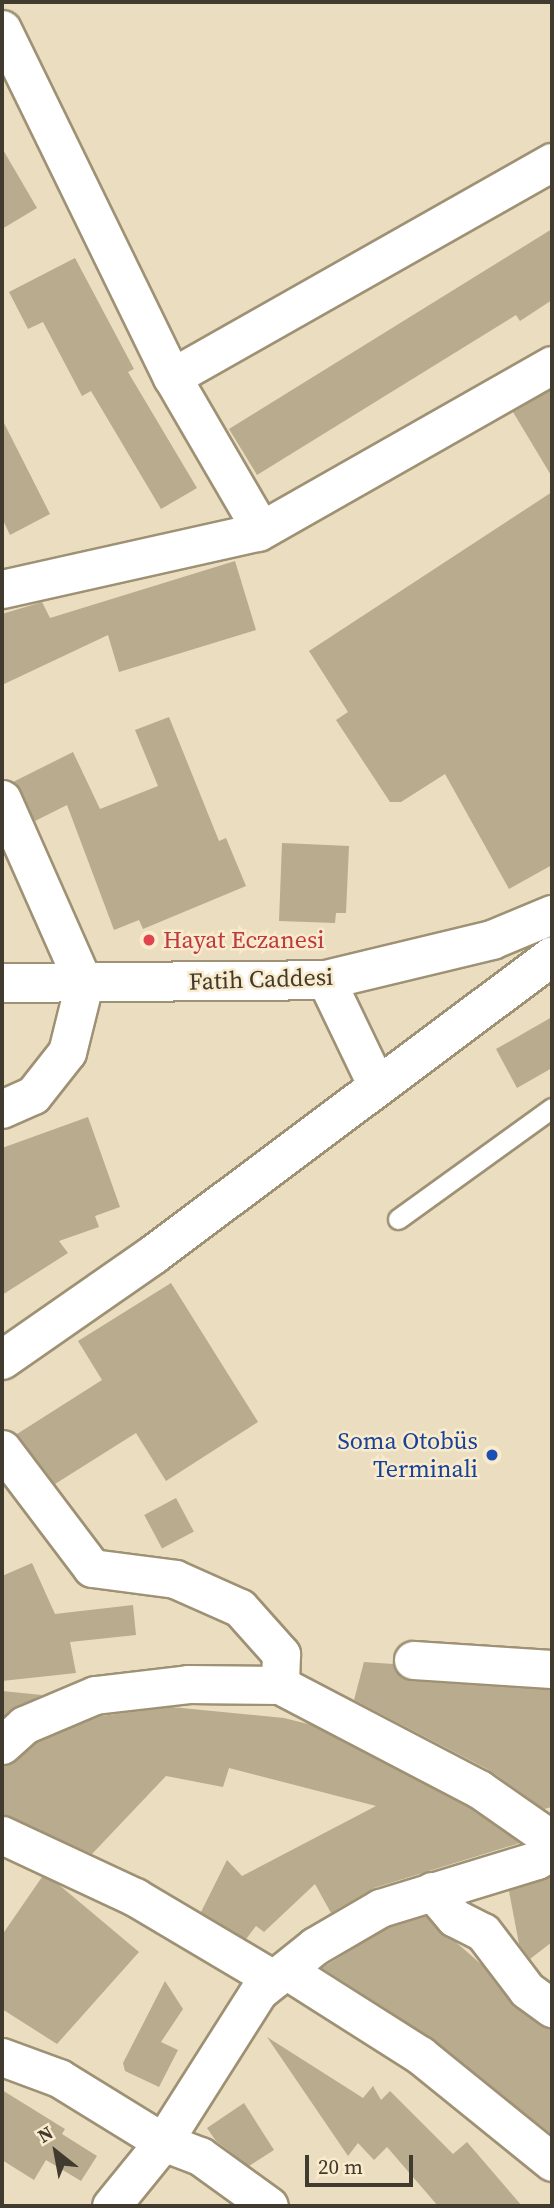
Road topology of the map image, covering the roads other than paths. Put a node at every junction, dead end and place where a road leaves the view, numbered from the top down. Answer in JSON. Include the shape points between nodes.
{"nodes":[{"id":1,"x":2,"y":29,"type":"edge"},
{"id":2,"x":552,"y":162,"type":"edge"},
{"id":3,"x":552,"y":365,"type":"edge"},
{"id":4,"x":172,"y":377,"type":"junction"},
{"id":5,"x":260,"y":528,"type":"junction"},
{"id":6,"x":2,"y":589,"type":"edge"},
{"id":7,"x":2,"y":799,"type":"edge"},
{"id":8,"x":552,"y":915,"type":"edge"},
{"id":9,"x":552,"y":956,"type":"edge"},
{"id":10,"x":326,"y":980,"type":"junction"},
{"id":11,"x":2,"y":983,"type":"edge"},
{"id":12,"x":84,"y":984,"type":"junction"},
{"id":13,"x":377,"y":1086,"type":"junction"},
{"id":14,"x":552,"y":1108,"type":"edge"},
{"id":15,"x":2,"y":1109,"type":"edge"},
{"id":16,"x":398,"y":1219,"type":"dead end"},
{"id":17,"x":2,"y":1360,"type":"edge"},
{"id":18,"x":2,"y":1449,"type":"edge"},
{"id":19,"x":13,"y":1495,"type":"edge"},
{"id":20,"x":413,"y":1660,"type":"dead end"},
{"id":21,"x":552,"y":1669,"type":"edge"},
{"id":22,"x":280,"y":1685,"type":"junction"},
{"id":23,"x":2,"y":1745,"type":"edge"},
{"id":24,"x":2,"y":1835,"type":"edge"},
{"id":25,"x":552,"y":1840,"type":"edge"},
{"id":26,"x":552,"y":1851,"type":"edge"},
{"id":27,"x":432,"y":1891,"type":"junction"},
{"id":28,"x":279,"y":1975,"type":"junction"},
{"id":29,"x":552,"y":2008,"type":"edge"},
{"id":30,"x":2,"y":2057,"type":"edge"},
{"id":31,"x":163,"y":2142,"type":"junction"},
{"id":32,"x":552,"y":2162,"type":"edge"},
{"id":33,"x":111,"y":2206,"type":"edge"},
{"id":34,"x":269,"y":2206,"type":"edge"}],
"edges":[{"from":1,"to":4,"type":"street"},
{"from":2,"to":4,"type":"street"},
{"from":3,"to":5,"type":"street","via":[[374,470]]},
{"from":4,"to":5,"type":"street"},
{"from":5,"to":6,"type":"street"},
{"from":7,"to":12,"type":"street"},
{"from":8,"to":10,"type":"street","name":"Fatih Caddesi","via":[[492,940]]},
{"from":9,"to":13,"type":"street"},
{"from":10,"to":12,"type":"street","name":"Fatih Caddesi"},
{"from":10,"to":13,"type":"street"},
{"from":11,"to":12,"type":"street","name":"Fatih Caddesi"},
{"from":12,"to":15,"type":"street","via":[[67,1052],[33,1095]]},
{"from":13,"to":17,"type":"street","via":[[153,1255]]},
{"from":14,"to":16,"type":"lane"},
{"from":18,"to":19,"type":"street"},
{"from":19,"to":22,"type":"street","via":[[92,1569],[175,1579],[240,1608],[281,1654]]},
{"from":20,"to":21,"type":"street"},
{"from":22,"to":23,"type":"street","via":[[188,1684],[95,1695],[24,1725]]},
{"from":22,"to":25,"type":"street","via":[[479,1788]]},
{"from":24,"to":28,"type":"street","via":[[135,1897]]},
{"from":26,"to":27,"type":"street","via":[[537,1860]]},
{"from":27,"to":28,"type":"street","via":[[380,1908],[315,1946]]},
{"from":27,"to":29,"type":"street","via":[[455,1918],[483,1932],[527,1990]]},
{"from":28,"to":31,"type":"street","via":[[259,1991]]},
{"from":28,"to":32,"type":"street","via":[[421,2055]]},
{"from":30,"to":31,"type":"street","via":[[59,2078]]},
{"from":31,"to":33,"type":"street"},
{"from":31,"to":34,"type":"street","via":[[200,2156]]}]}
